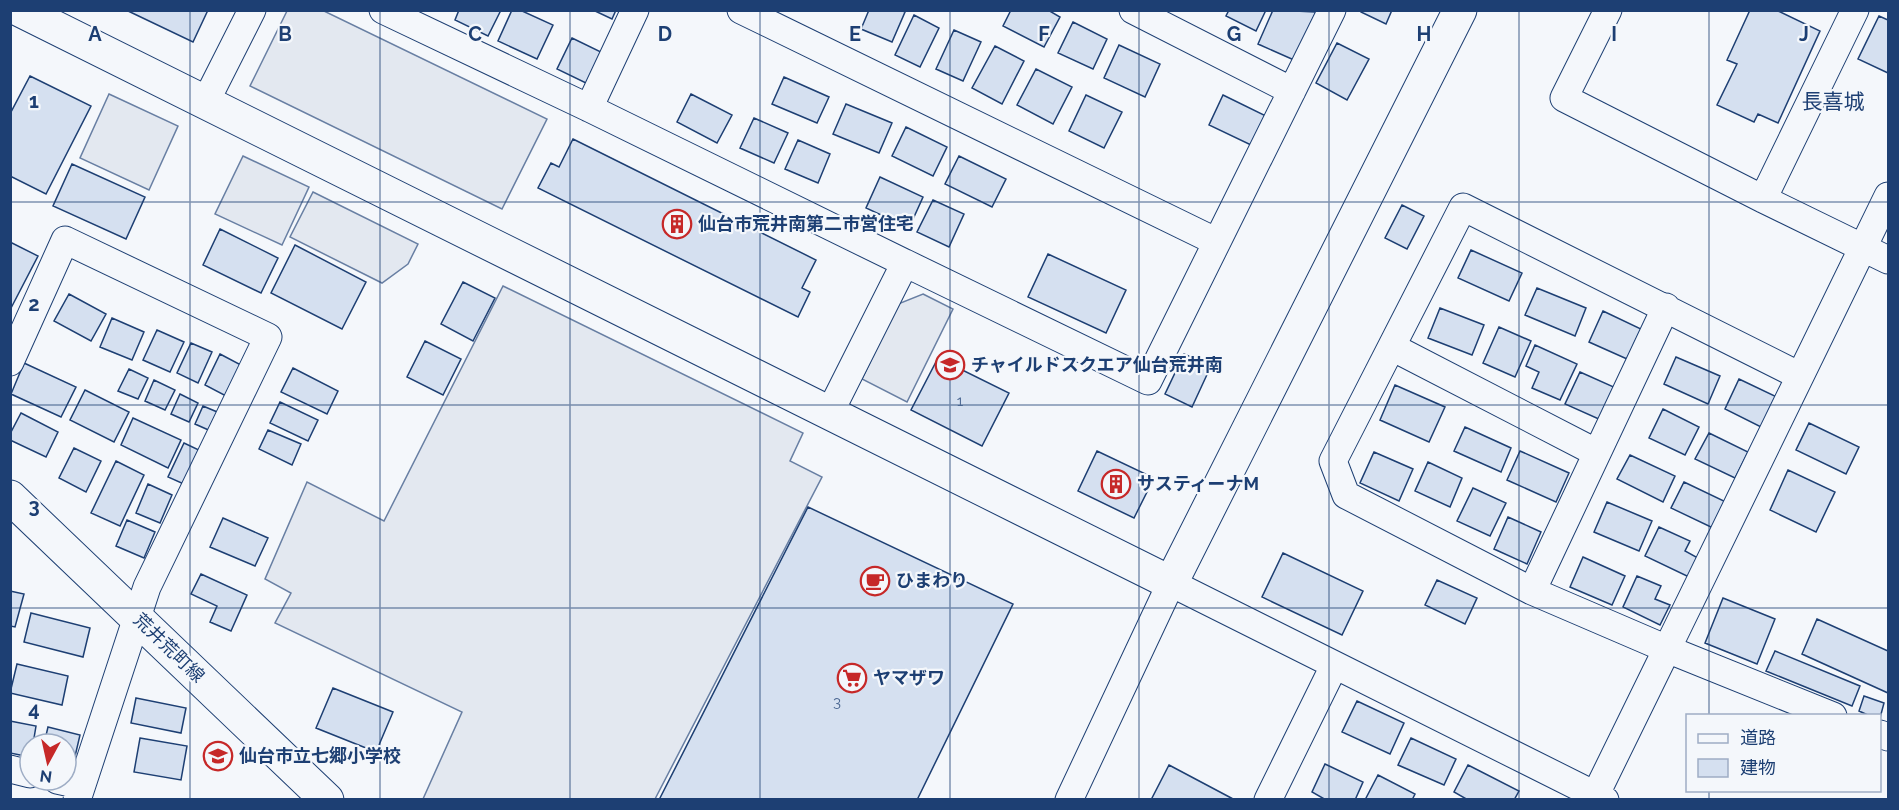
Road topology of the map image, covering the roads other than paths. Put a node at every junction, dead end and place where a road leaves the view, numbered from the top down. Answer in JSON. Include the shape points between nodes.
{"nodes":[{"id":1,"x":20,"y":10,"type":"edge"},
{"id":2,"x":252,"y":10,"type":"edge"},
{"id":3,"x":383,"y":10,"type":"edge"},
{"id":4,"x":635,"y":10,"type":"edge"},
{"id":5,"x":741,"y":10,"type":"edge"},
{"id":6,"x":1133,"y":10,"type":"edge"},
{"id":7,"x":1332,"y":10,"type":"edge"},
{"id":8,"x":1460,"y":10,"type":"edge"},
{"id":9,"x":1608,"y":10,"type":"edge"},
{"id":10,"x":1855,"y":10,"type":"edge"},
{"id":11,"x":780,"y":19,"type":"edge"},
{"id":12,"x":1292,"y":91,"type":"junction"},
{"id":13,"x":205,"y":103,"type":"junction"},
{"id":14,"x":589,"y":108,"type":"junction"},
{"id":15,"x":1888,"y":196,"type":"edge"},
{"id":16,"x":1763,"y":199,"type":"junction"},
{"id":17,"x":1217,"y":242,"type":"junction"},
{"id":18,"x":1863,"y":248,"type":"junction"},
{"id":19,"x":1888,"y":260,"type":"edge"},
{"id":20,"x":904,"y":263,"type":"junction"},
{"id":21,"x":1666,"y":307,"type":"junction"},
{"id":22,"x":1392,"y":347,"type":"junction"},
{"id":23,"x":10,"y":362,"type":"edge"},
{"id":24,"x":1800,"y":376,"type":"junction"},
{"id":25,"x":829,"y":414,"type":"junction"},
{"id":26,"x":1597,"y":453,"type":"junction"},
{"id":27,"x":10,"y":497,"type":"edge"},
{"id":28,"x":1172,"y":583,"type":"junction"},
{"id":29,"x":1532,"y":591,"type":"junction"},
{"id":30,"x":137,"y":617,"type":"junction"},
{"id":31,"x":1666,"y":649,"type":"junction"},
{"id":32,"x":1335,"y":666,"type":"junction"},
{"id":33,"x":1828,"y":714,"type":"edge"},
{"id":34,"x":78,"y":770,"type":"edge"},
{"id":35,"x":1598,"y":798,"type":"edge"},
{"id":36,"x":327,"y":800,"type":"edge"},
{"id":37,"x":1069,"y":800,"type":"edge"},
{"id":38,"x":1268,"y":800,"type":"edge"}],
"edges":[{"from":1,"to":13,"type":"street"},
{"from":2,"to":13,"type":"street"},
{"from":3,"to":14,"type":"street"},
{"from":4,"to":14,"type":"street"},
{"from":5,"to":11,"type":"street"},
{"from":6,"to":12,"type":"street"},
{"from":7,"to":12,"type":"street"},
{"from":8,"to":28,"type":"street"},
{"from":9,"to":16,"type":"street","via":[[1564,98]]},
{"from":10,"to":16,"type":"street"},
{"from":11,"to":17,"type":"street"},
{"from":12,"to":17,"type":"street"},
{"from":13,"to":25,"type":"street"},
{"from":14,"to":20,"type":"street"},
{"from":15,"to":18,"type":"street"},
{"from":16,"to":18,"type":"street"},
{"from":17,"to":20,"type":"street","via":[[1148,381]]},
{"from":18,"to":19,"type":"street"},
{"from":18,"to":24,"type":"street"},
{"from":20,"to":25,"type":"street"},
{"from":21,"to":22,"type":"street","via":[[1462,207]]},
{"from":21,"to":24,"type":"street"},
{"from":21,"to":26,"type":"street"},
{"from":22,"to":26,"type":"street"},
{"from":22,"to":29,"type":"street","via":[[1333,461],[1346,495]]},
{"from":23,"to":30,"type":"street","via":[[65,240],[268,337],[147,587]]},
{"from":24,"to":31,"type":"street"},
{"from":25,"to":28,"type":"street"},
{"from":26,"to":29,"type":"street"},
{"from":27,"to":30,"type":"street","name":"荒井荒町線"},
{"from":28,"to":32,"type":"street"},
{"from":28,"to":37,"type":"street"},
{"from":29,"to":31,"type":"street"},
{"from":30,"to":34,"type":"street"},
{"from":30,"to":36,"type":"street","name":"荒井荒町線"},
{"from":31,"to":33,"type":"street"},
{"from":31,"to":35,"type":"street"},
{"from":32,"to":35,"type":"street"},
{"from":32,"to":38,"type":"street"}]}
